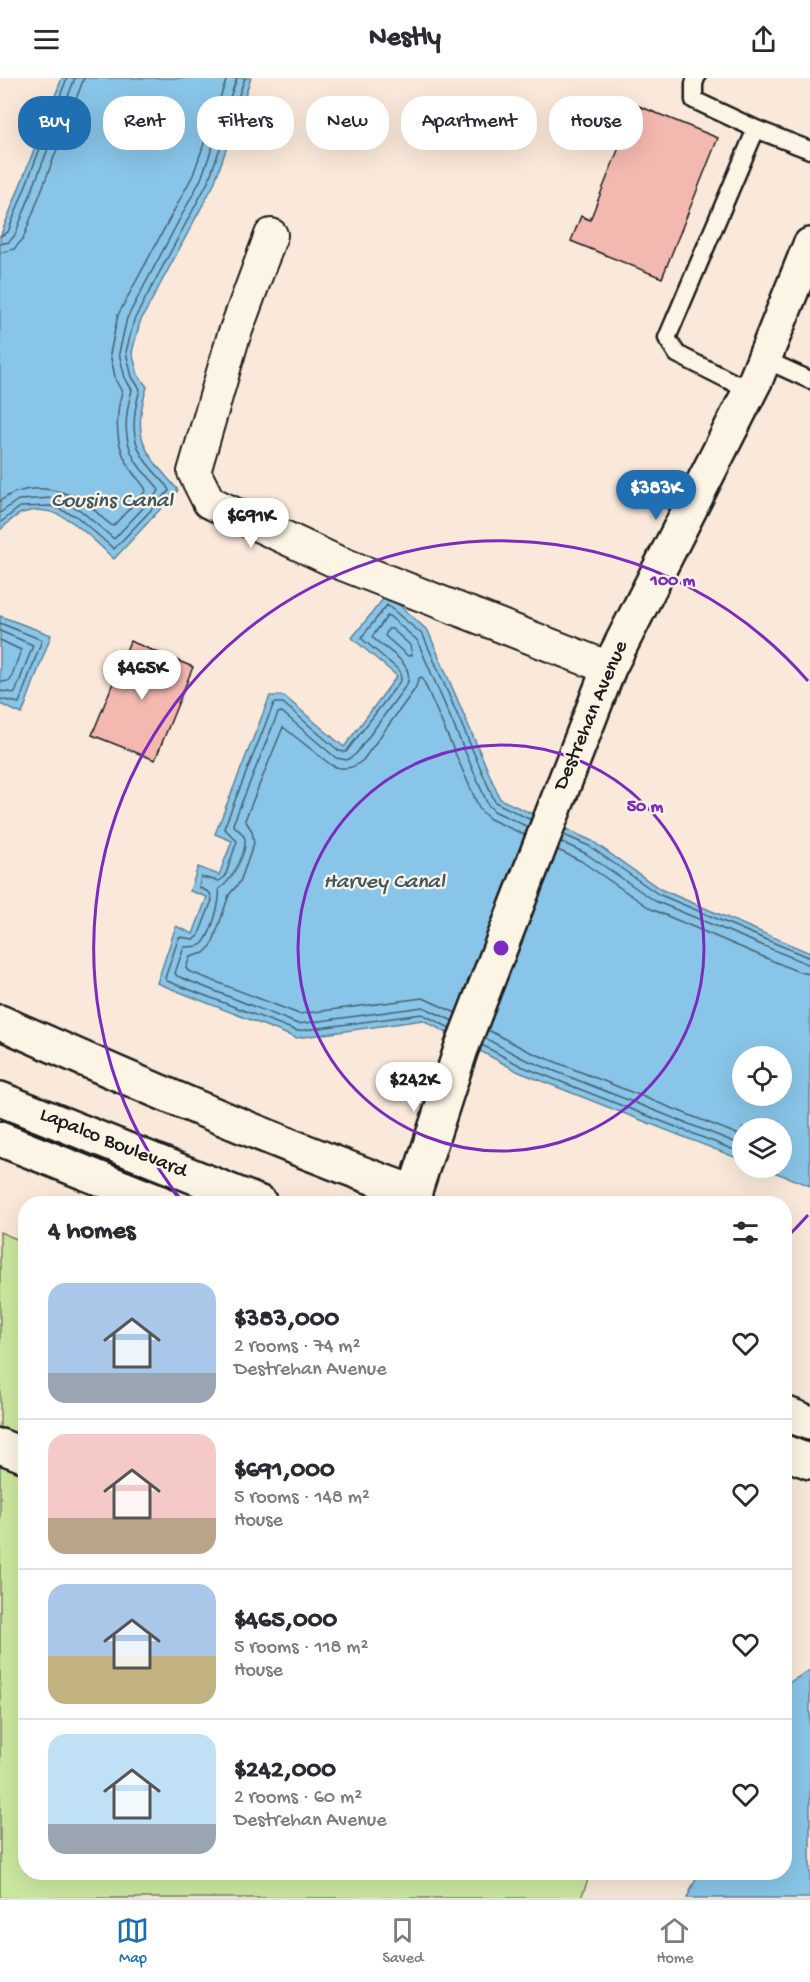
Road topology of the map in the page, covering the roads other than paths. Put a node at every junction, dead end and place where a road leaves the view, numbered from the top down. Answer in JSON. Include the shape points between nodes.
{"nodes":[{"id":1,"x":696,"y":78,"type":"edge"},
{"id":2,"x":756,"y":129,"type":"junction"},
{"id":3,"x":810,"y":150,"type":"edge"},
{"id":4,"x":271,"y":235,"type":"dead end"},
{"id":5,"x":810,"y":245,"type":"edge"},
{"id":6,"x":764,"y":359,"type":"junction"},
{"id":7,"x":810,"y":380,"type":"edge"},
{"id":8,"x":750,"y":391,"type":"junction"},
{"id":9,"x":609,"y":668,"type":"junction"},
{"id":10,"x":0,"y":1022,"type":"edge"},
{"id":11,"x":0,"y":1099,"type":"edge"},
{"id":12,"x":0,"y":1139,"type":"edge"},
{"id":13,"x":143,"y":1196,"type":"edge"},
{"id":14,"x":242,"y":1196,"type":"edge"},
{"id":15,"x":408,"y":1196,"type":"edge"},
{"id":16,"x":414,"y":1196,"type":"edge"},
{"id":17,"x":792,"y":1416,"type":"edge"},
{"id":18,"x":810,"y":1423,"type":"edge"},
{"id":19,"x":0,"y":1446,"type":"edge"},
{"id":20,"x":18,"y":1453,"type":"edge"},
{"id":21,"x":792,"y":1455,"type":"edge"},
{"id":22,"x":810,"y":1462,"type":"edge"}],
"edges":[{"from":1,"to":2,"type":"lane","via":[[694,100]]},
{"from":2,"to":3,"type":"lane"},
{"from":2,"to":8,"type":"lane","via":[[667,338],[677,354]]},
{"from":4,"to":9,"type":"street","via":[[233,338],[194,472],[209,502],[334,561]]},
{"from":5,"to":6,"type":"main road","name":"Destrehan Avenue"},
{"from":6,"to":7,"type":"lane"},
{"from":6,"to":8,"type":"main road","name":"Destrehan Avenue"},
{"from":8,"to":9,"type":"main road","name":"Destrehan Avenue"},
{"from":9,"to":16,"type":"main road","name":"Destrehan Avenue","via":[[461,1049]]},
{"from":10,"to":15,"type":"main road"},
{"from":11,"to":14,"type":"main road","name":"Lapalco Boulevard"},
{"from":12,"to":13,"type":"main road","name":"Lapalco Boulevard"},
{"from":17,"to":18,"type":"main road"},
{"from":19,"to":20,"type":"main road"},
{"from":21,"to":22,"type":"main road"}]}
